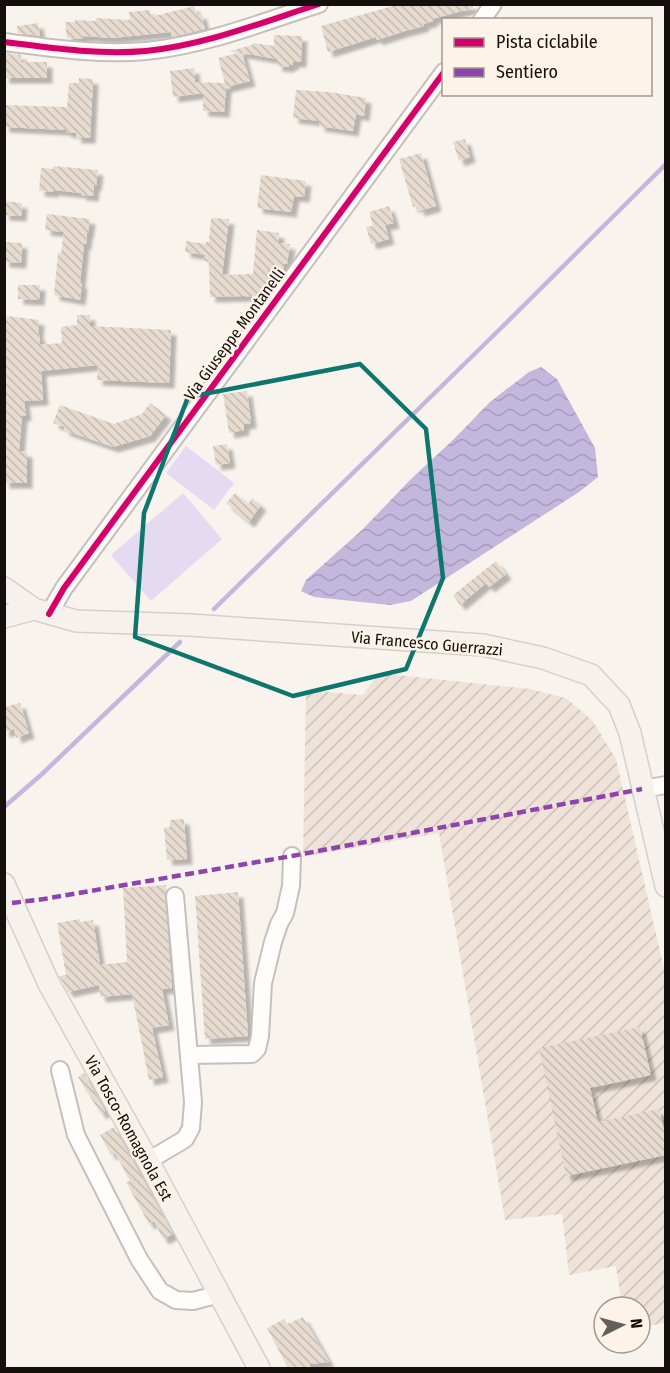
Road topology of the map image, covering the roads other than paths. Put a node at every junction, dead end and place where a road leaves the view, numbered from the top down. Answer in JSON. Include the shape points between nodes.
{"nodes":[{"id":1,"x":319,"y":4,"type":"edge"},
{"id":2,"x":493,"y":4,"type":"edge"},
{"id":3,"x":483,"y":18,"type":"edge"},
{"id":4,"x":4,"y":42,"type":"edge"},
{"id":5,"x":442,"y":75,"type":"edge"},
{"id":6,"x":4,"y":588,"type":"edge"},
{"id":7,"x":42,"y":612,"type":"junction"},
{"id":8,"x":4,"y":617,"type":"edge"},
{"id":9,"x":666,"y":785,"type":"edge"},
{"id":10,"x":642,"y":789,"type":"junction"},
{"id":11,"x":292,"y":856,"type":"dead end"},
{"id":12,"x":4,"y":884,"type":"edge"},
{"id":13,"x":666,"y":885,"type":"edge"},
{"id":14,"x":175,"y":896,"type":"dead end"},
{"id":15,"x":189,"y":1055,"type":"junction"},
{"id":16,"x":60,"y":1070,"type":"dead end"},
{"id":17,"x":148,"y":1161,"type":"junction"},
{"id":18,"x":220,"y":1294,"type":"junction"},
{"id":19,"x":259,"y":1368,"type":"edge"}],
"edges":[{"from":1,"to":4,"type":"street","via":[[196,43],[146,51],[91,52]]},
{"from":2,"to":3,"type":"street"},
{"from":5,"to":7,"type":"street","name":"Via Giuseppe Montanelli","via":[[64,588]]},
{"from":6,"to":7,"type":"main road","name":"Via Francesco Guerrazzi"},
{"from":7,"to":8,"type":"main road","name":"Via Francesco Guerrazzi"},
{"from":7,"to":10,"type":"main road","name":"Via Francesco Guerrazzi","via":[[76,621],[483,645],[543,658],[591,675],[619,705],[630,733]]},
{"from":9,"to":10,"type":"street"},
{"from":10,"to":13,"type":"main road","name":"Via Francesco Guerrazzi"},
{"from":11,"to":15,"type":"street","via":[[285,913],[263,983],[257,1049],[252,1054]]},
{"from":12,"to":17,"type":"main road","name":"Via Tosco-Romagnola Est","via":[[49,984]]},
{"from":14,"to":15,"type":"street"},
{"from":15,"to":17,"type":"street","via":[[191,1128],[185,1139]]},
{"from":16,"to":18,"type":"street","via":[[76,1135],[139,1259],[160,1291],[176,1300],[193,1301]]},
{"from":17,"to":18,"type":"main road","name":"Via Tosco-Romagnola Est"},
{"from":18,"to":19,"type":"main road","name":"Via Tosco-Romagnola Est"}]}
